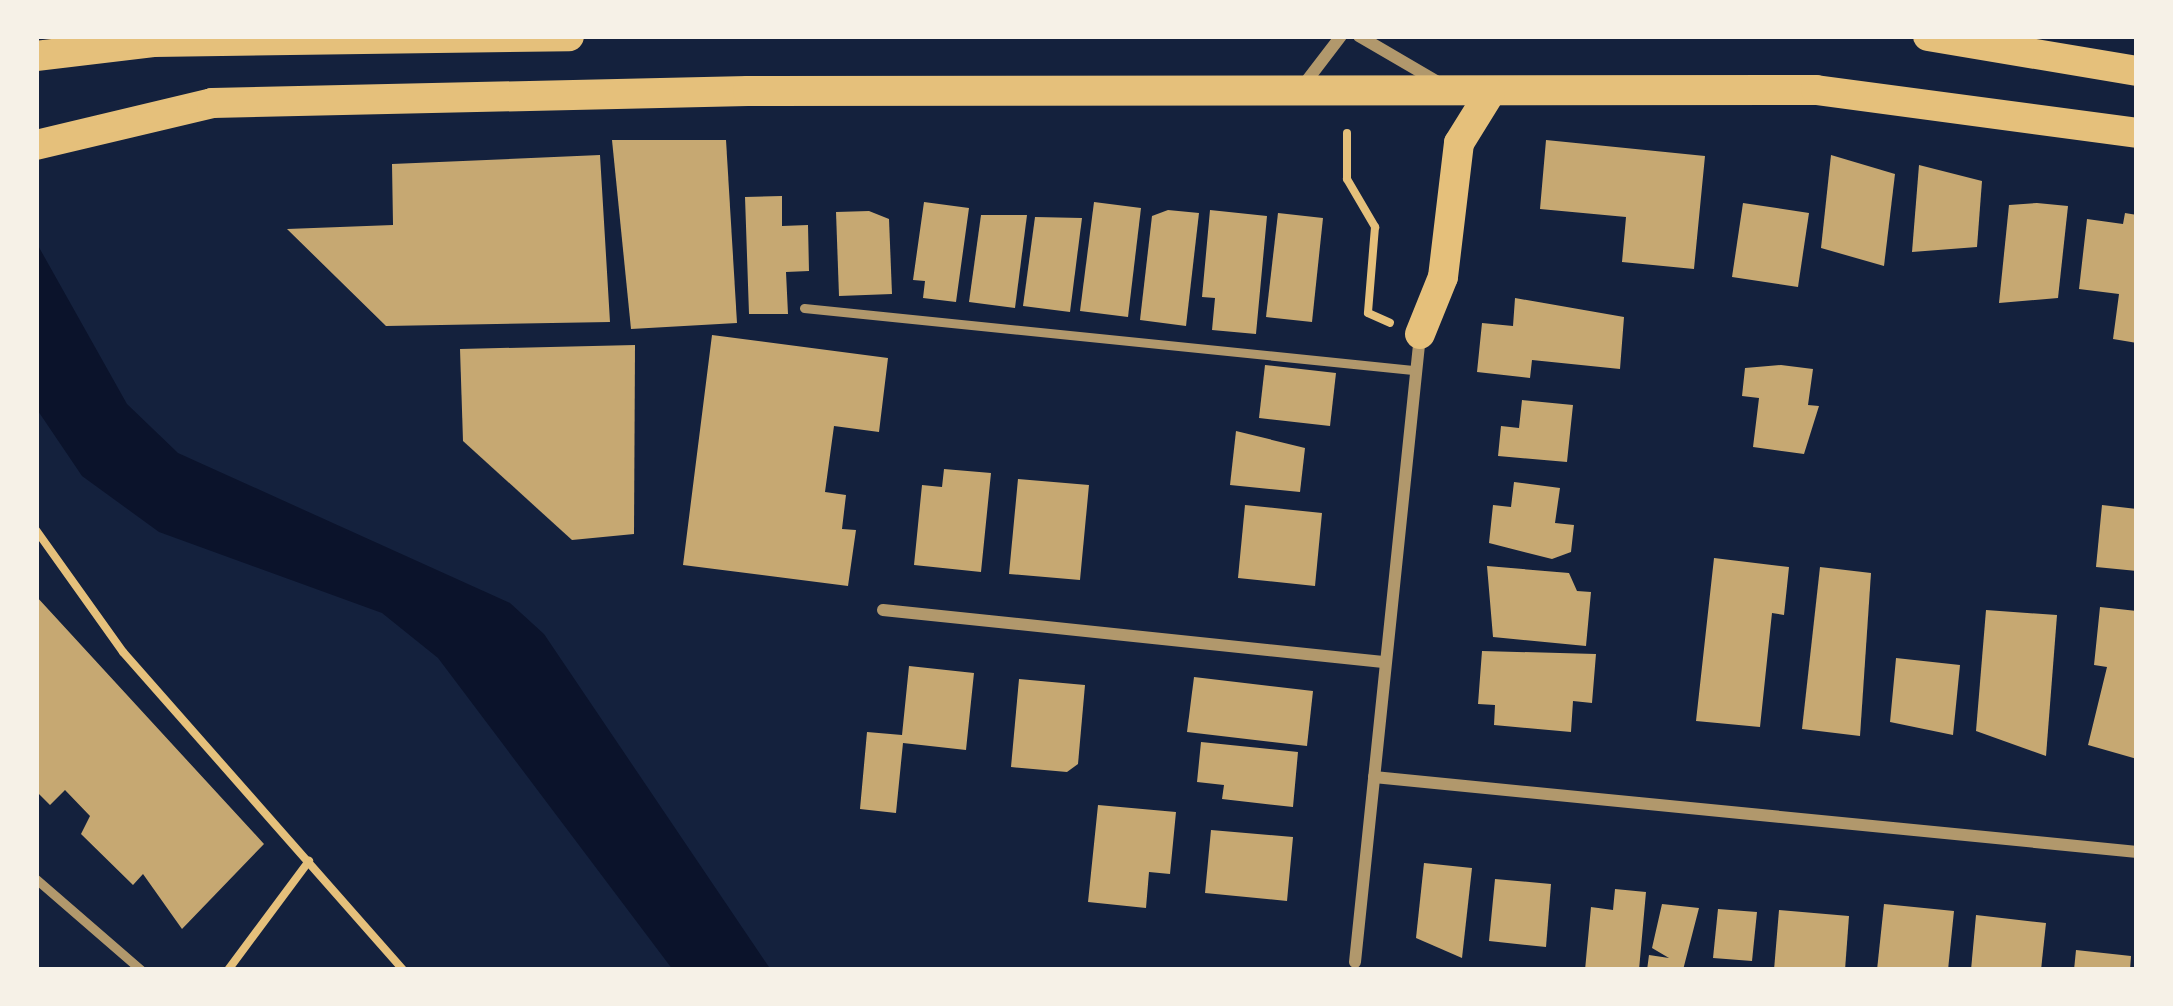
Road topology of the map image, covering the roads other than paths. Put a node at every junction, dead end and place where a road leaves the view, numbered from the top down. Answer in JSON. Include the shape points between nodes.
{"nodes":[{"id":1,"x":569,"y":36,"type":"edge"},
{"id":2,"x":1341,"y":36,"type":"edge"},
{"id":3,"x":1359,"y":36,"type":"edge"},
{"id":4,"x":1928,"y":36,"type":"edge"},
{"id":5,"x":36,"y":56,"type":"edge"},
{"id":6,"x":2137,"y":71,"type":"edge"},
{"id":7,"x":1490,"y":93,"type":"junction"},
{"id":8,"x":1454,"y":94,"type":"junction"},
{"id":9,"x":1295,"y":95,"type":"junction"},
{"id":10,"x":2137,"y":133,"type":"edge"},
{"id":11,"x":36,"y":145,"type":"edge"},
{"id":12,"x":804,"y":308,"type":"dead end"},
{"id":13,"x":1420,"y":334,"type":"joint"},
{"id":14,"x":1414,"y":370,"type":"junction"},
{"id":15,"x":883,"y":610,"type":"dead end"},
{"id":16,"x":1383,"y":662,"type":"junction"},
{"id":17,"x":1374,"y":777,"type":"junction"},
{"id":18,"x":2137,"y":852,"type":"edge"},
{"id":19,"x":36,"y":879,"type":"edge"},
{"id":20,"x":1357,"y":966,"type":"edge"},
{"id":21,"x":141,"y":970,"type":"edge"}],
"edges":[{"from":1,"to":5,"type":"main road","via":[[94,47]]},
{"from":2,"to":9,"type":"street"},
{"from":3,"to":8,"type":"street"},
{"from":4,"to":6,"type":"main road"},
{"from":7,"to":8,"type":"main road"},
{"from":7,"to":10,"type":"main road","via":[[1874,94]]},
{"from":7,"to":13,"type":"main road","via":[[1460,143],[1443,277]]},
{"from":8,"to":9,"type":"main road"},
{"from":9,"to":11,"type":"main road","via":[[338,97],[113,123]]},
{"from":12,"to":14,"type":"lane"},
{"from":13,"to":14,"type":"street"},
{"from":14,"to":16,"type":"street"},
{"from":15,"to":16,"type":"street"},
{"from":16,"to":17,"type":"street"},
{"from":17,"to":18,"type":"street"},
{"from":17,"to":20,"type":"street"},
{"from":19,"to":21,"type":"lane"}]}
